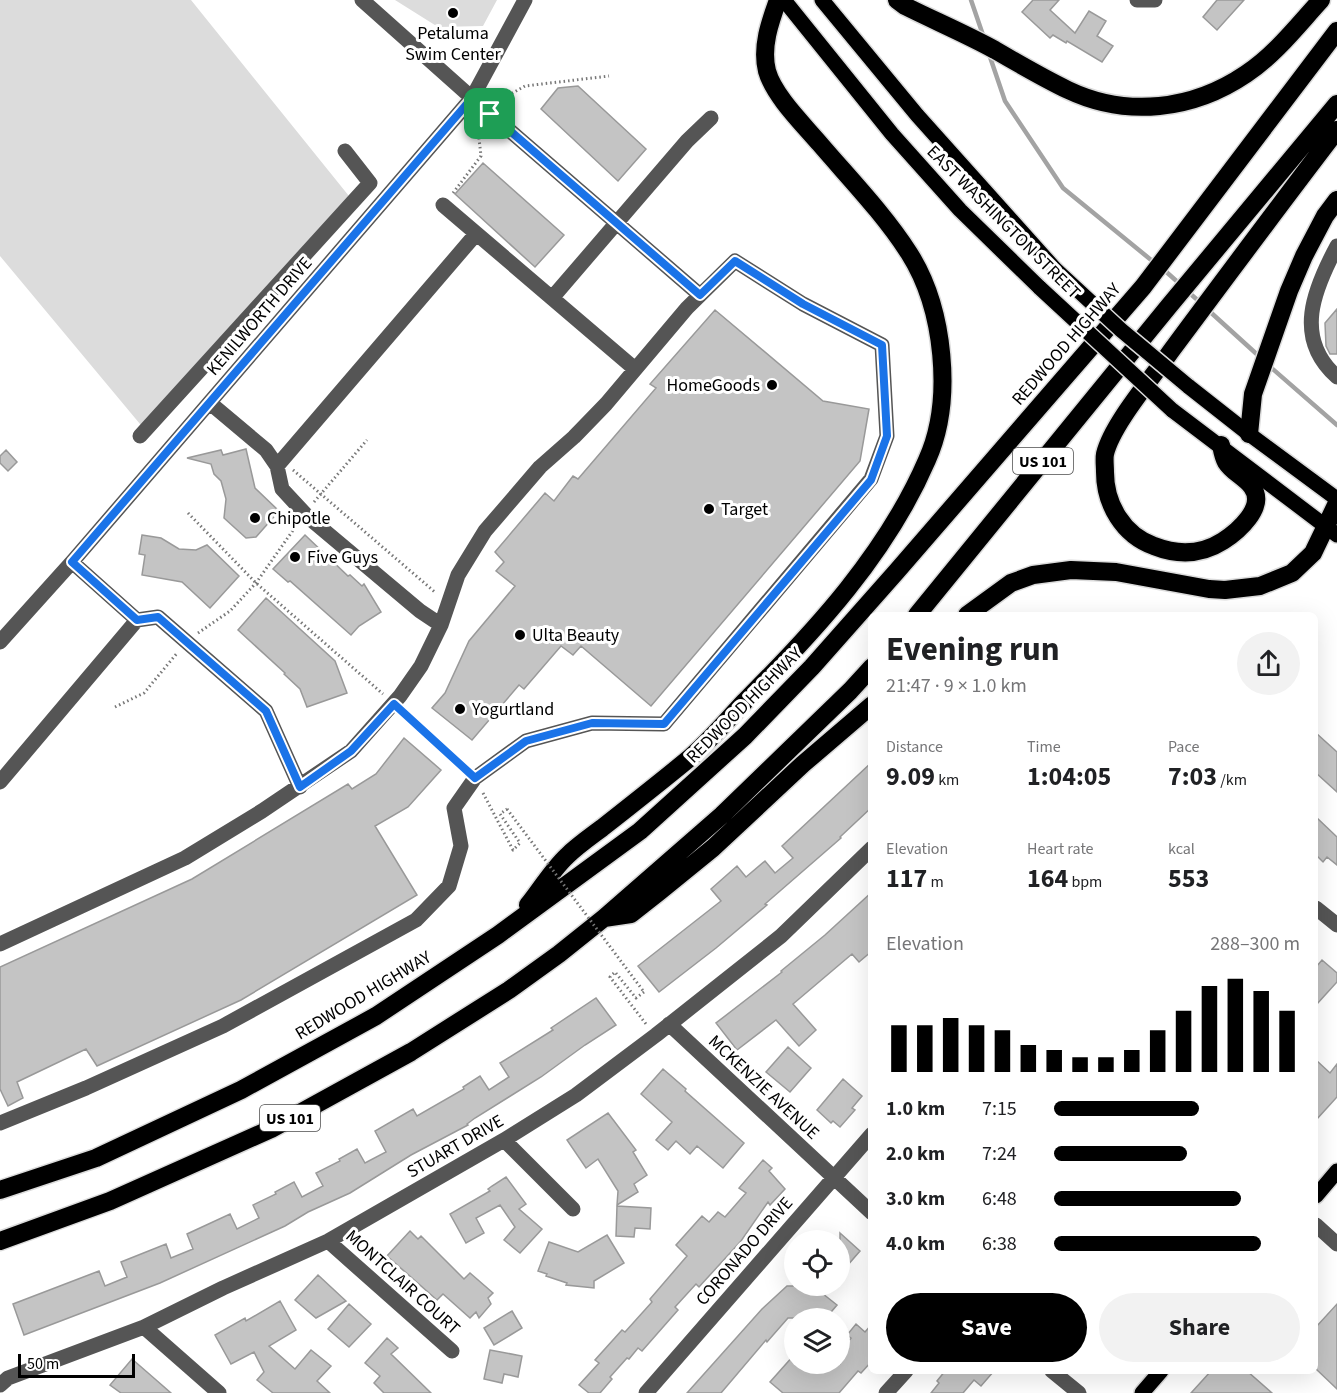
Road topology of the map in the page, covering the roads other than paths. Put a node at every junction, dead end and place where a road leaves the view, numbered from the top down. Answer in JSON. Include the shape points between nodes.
{"nodes":[{"id":1,"x":347,"y":0,"type":"edge"},
{"id":2,"x":525,"y":0,"type":"edge"},
{"id":3,"x":778,"y":0,"type":"edge"},
{"id":4,"x":784,"y":0,"type":"edge"},
{"id":5,"x":822,"y":0,"type":"edge"},
{"id":6,"x":897,"y":0,"type":"edge"},
{"id":7,"x":1137,"y":0,"type":"edge"},
{"id":8,"x":1155,"y":0,"type":"edge"},
{"id":9,"x":1321,"y":0,"type":"edge"},
{"id":10,"x":363,"y":1,"type":"edge"},
{"id":11,"x":1337,"y":31,"type":"edge"},
{"id":12,"x":472,"y":98,"type":"junction"},
{"id":13,"x":1337,"y":104,"type":"edge"},
{"id":14,"x":711,"y":118,"type":"dead end"},
{"id":15,"x":1337,"y":130,"type":"edge"},
{"id":16,"x":345,"y":151,"type":"dead end"},
{"id":17,"x":1337,"y":200,"type":"edge"},
{"id":18,"x":443,"y":206,"type":"road end"},
{"id":19,"x":616,"y":222,"type":"junction"},
{"id":20,"x":476,"y":234,"type":"junction"},
{"id":21,"x":1337,"y":246,"type":"edge"},
{"id":22,"x":700,"y":295,"type":"junction"},
{"id":23,"x":552,"y":298,"type":"junction"},
{"id":24,"x":635,"y":369,"type":"junction"},
{"id":25,"x":1337,"y":377,"type":"edge"},
{"id":26,"x":210,"y":403,"type":"junction"},
{"id":27,"x":1249,"y":434,"type":"junction"},
{"id":28,"x":140,"y":436,"type":"dead end"},
{"id":29,"x":1221,"y":445,"type":"junction"},
{"id":30,"x":282,"y":461,"type":"junction"},
{"id":31,"x":1337,"y":501,"type":"edge"},
{"id":32,"x":1331,"y":530,"type":"edge"},
{"id":33,"x":72,"y":562,"type":"junction"},
{"id":34,"x":919,"y":612,"type":"edge"},
{"id":35,"x":971,"y":612,"type":"edge"},
{"id":36,"x":137,"y":620,"type":"junction"},
{"id":37,"x":441,"y":625,"type":"junction"},
{"id":38,"x":0,"y":642,"type":"edge"},
{"id":39,"x":868,"y":671,"type":"edge"},
{"id":40,"x":868,"y":708,"type":"edge"},
{"id":41,"x":0,"y":782,"type":"edge"},
{"id":42,"x":300,"y":787,"type":"junction"},
{"id":43,"x":868,"y":852,"type":"edge"},
{"id":44,"x":1318,"y":910,"type":"edge"},
{"id":45,"x":604,"y":918,"type":"junction"},
{"id":46,"x":516,"y":921,"type":"junction"},
{"id":47,"x":1337,"y":925,"type":"edge"},
{"id":48,"x":0,"y":944,"type":"edge"},
{"id":49,"x":669,"y":1024,"type":"junction"},
{"id":50,"x":0,"y":1123,"type":"edge"},
{"id":51,"x":868,"y":1139,"type":"edge"},
{"id":52,"x":504,"y":1140,"type":"junction"},
{"id":53,"x":1337,"y":1171,"type":"edge"},
{"id":54,"x":833,"y":1178,"type":"junction"},
{"id":55,"x":0,"y":1190,"type":"edge"},
{"id":56,"x":1318,"y":1194,"type":"edge"},
{"id":57,"x":573,"y":1209,"type":"dead end"},
{"id":58,"x":868,"y":1210,"type":"edge"},
{"id":59,"x":1318,"y":1227,"type":"edge"},
{"id":60,"x":0,"y":1241,"type":"edge"},
{"id":61,"x":328,"y":1242,"type":"junction"},
{"id":62,"x":1337,"y":1244,"type":"edge"},
{"id":63,"x":144,"y":1327,"type":"junction"},
{"id":64,"x":452,"y":1351,"type":"dead end"},
{"id":65,"x":903,"y":1374,"type":"edge"},
{"id":66,"x":1056,"y":1374,"type":"edge"},
{"id":67,"x":1158,"y":1374,"type":"edge"},
{"id":68,"x":0,"y":1385,"type":"edge"},
{"id":69,"x":219,"y":1393,"type":"edge"},
{"id":70,"x":646,"y":1393,"type":"edge"},
{"id":71,"x":886,"y":1393,"type":"edge"},
{"id":72,"x":1079,"y":1393,"type":"edge"},
{"id":73,"x":1142,"y":1393,"type":"edge"}],
"edges":[{"from":1,"to":10,"type":"street"},
{"from":2,"to":12,"type":"street","name":"KENILWORTH DRIVE"},
{"from":3,"to":46,"type":"highway","via":[[765,52],[767,72],[774,86],[910,254],[929,296],[943,381],[929,456],[896,519],[860,573],[816,626],[688,759],[565,857]]},
{"from":4,"to":29,"type":"main road","name":"EAST WASHINGTON STREET","bridge":true,"via":[[892,134],[960,210],[1172,410]]},
{"from":5,"to":27,"type":"main road","name":"EAST WASHINGTON STREET","bridge":true,"via":[[917,115],[1055,269],[1121,330]]},
{"from":6,"to":9,"type":"highway","via":[[1069,91],[1111,104],[1159,107],[1212,93],[1247,73]]},
{"from":7,"to":8,"type":"street"},
{"from":10,"to":12,"type":"street"},
{"from":11,"to":46,"type":"highway","name":"REDWOOD HIGHWAY","number":"US 101","via":[[1143,287],[812,668],[745,736],[640,831]]},
{"from":12,"to":19,"type":"street"},
{"from":12,"to":26,"type":"street","name":"KENILWORTH DRIVE"},
{"from":13,"to":34,"type":"highway","number":"US 101"},
{"from":14,"to":19,"type":"street"},
{"from":15,"to":29,"type":"highway","via":[[1119,424],[1105,454],[1105,486],[1111,508],[1123,525],[1147,544],[1166,551],[1191,553],[1214,547],[1235,534],[1256,501],[1254,489],[1227,463]]},
{"from":16,"to":28,"type":"street","via":[[370,183]]},
{"from":17,"to":27,"type":"highway","via":[[1304,256],[1284,304],[1252,394]]},
{"from":18,"to":20,"type":"street"},
{"from":19,"to":22,"type":"street"},
{"from":19,"to":23,"type":"street"},
{"from":20,"to":23,"type":"street"},
{"from":20,"to":30,"type":"street"},
{"from":21,"to":25,"type":"street","via":[[1320,277],[1311,323],[1316,349]]},
{"from":22,"to":24,"type":"street"},
{"from":22,"to":50,"type":"street","via":[[735,261],[803,304],[882,345],[887,436],[871,480],[664,724],[592,723],[526,741],[475,778],[454,808],[461,846],[449,886],[416,920],[223,1026]]},
{"from":23,"to":24,"type":"street"},
{"from":24,"to":37,"type":"street","via":[[606,404],[540,467],[485,531],[458,575]]},
{"from":26,"to":30,"type":"street"},
{"from":26,"to":33,"type":"street","name":"KENILWORTH DRIVE"},
{"from":27,"to":31,"type":"main road","name":"EAST WASHINGTON STREET"},
{"from":29,"to":32,"type":"main road","name":"EAST WASHINGTON STREET"},
{"from":30,"to":37,"type":"street","via":[[282,489],[304,513]]},
{"from":31,"to":32,"type":"highway"},
{"from":32,"to":35,"type":"highway","via":[[1292,573],[1260,586],[1209,589],[1116,572],[1071,570],[1033,575],[1011,583]]},
{"from":33,"to":36,"type":"street"},
{"from":33,"to":38,"type":"street","name":"KENILWORTH DRIVE"},
{"from":36,"to":41,"type":"street"},
{"from":36,"to":42,"type":"street","via":[[158,617],[266,711]]},
{"from":37,"to":42,"type":"street","via":[[421,666],[394,704],[351,751]]},
{"from":39,"to":45,"type":"highway","number":"US 101","via":[[722,815]]},
{"from":40,"to":45,"type":"highway","via":[[659,892],[631,914]]},
{"from":42,"to":48,"type":"street","via":[[185,858]]},
{"from":43,"to":49,"type":"street","name":"STUART DRIVE","via":[[781,936]]},
{"from":44,"to":47,"type":"street"},
{"from":45,"to":60,"type":"highway","number":"US 101","via":[[470,1015],[271,1129],[110,1202]]},
{"from":46,"to":55,"type":"highway","name":"REDWOOD HIGHWAY","number":"US 101","via":[[376,1016],[241,1090],[96,1158]]},
{"from":49,"to":52,"type":"street","name":"STUART DRIVE","via":[[576,1095]]},
{"from":49,"to":54,"type":"street","name":"MCKENZIE AVENUE"},
{"from":51,"to":54,"type":"street","name":"CORONADO DRIVE"},
{"from":52,"to":57,"type":"street"},
{"from":52,"to":61,"type":"street","name":"STUART DRIVE"},
{"from":53,"to":56,"type":"main road"},
{"from":54,"to":58,"type":"street","name":"MCKENZIE AVENUE"},
{"from":54,"to":70,"type":"street","name":"CORONADO DRIVE"},
{"from":59,"to":62,"type":"street"},
{"from":61,"to":63,"type":"street","name":"STUART DRIVE"},
{"from":61,"to":64,"type":"street","name":"MONTCLAIR COURT"},
{"from":63,"to":68,"type":"street","name":"STUART DRIVE","via":[[8,1378]]},
{"from":63,"to":69,"type":"street"},
{"from":65,"to":71,"type":"street"},
{"from":66,"to":72,"type":"street"},
{"from":67,"to":73,"type":"main road"}]}
